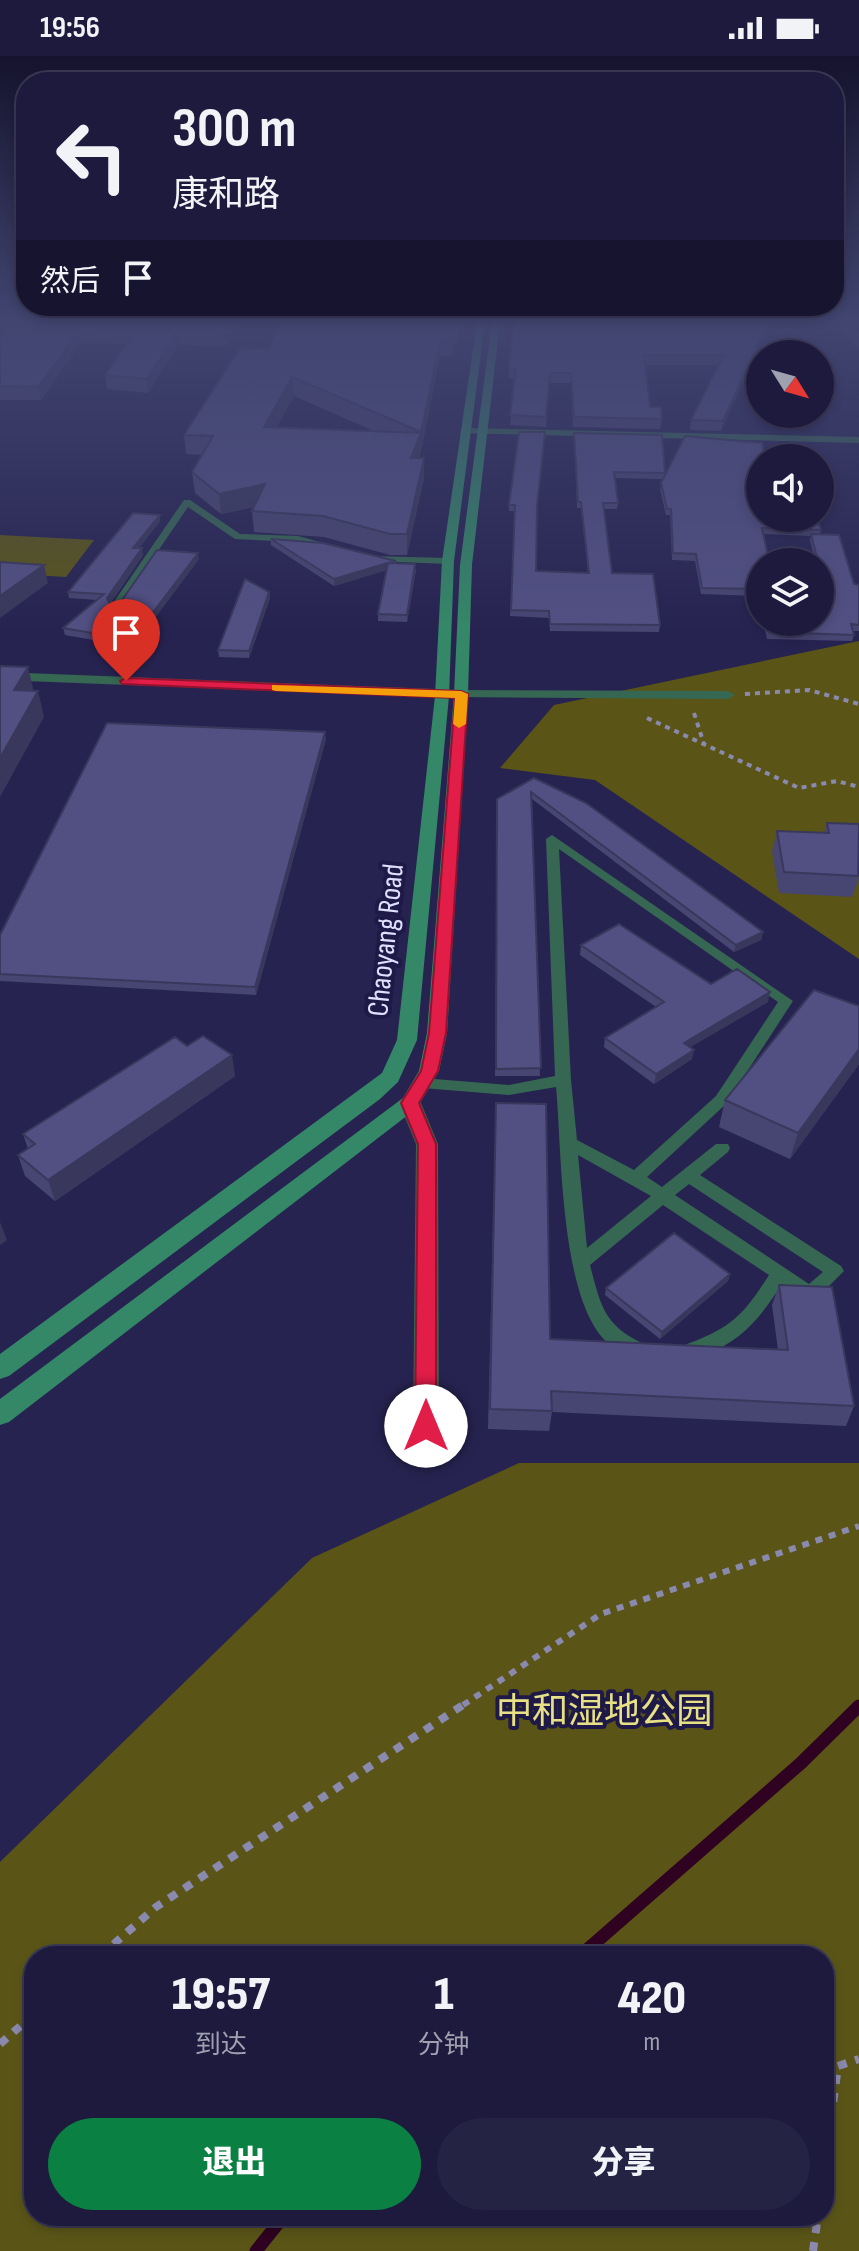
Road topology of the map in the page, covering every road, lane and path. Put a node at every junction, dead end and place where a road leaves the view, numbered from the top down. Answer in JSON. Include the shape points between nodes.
{"nodes":[{"id":1,"x":465,"y":424,"type":"edge"},
{"id":2,"x":486,"y":424,"type":"edge"},
{"id":3,"x":464,"y":431,"type":"junction"},
{"id":4,"x":485,"y":431,"type":"junction"},
{"id":5,"x":859,"y":440,"type":"edge"},
{"id":6,"x":356,"y":554,"type":"edge"},
{"id":7,"x":368,"y":556,"type":"edge"},
{"id":8,"x":448,"y":561,"type":"junction"},
{"id":9,"x":116,"y":606,"type":"edge"},
{"id":10,"x":0,"y":676,"type":"edge"},
{"id":11,"x":442,"y":693,"type":"junction"},
{"id":12,"x":461,"y":694,"type":"junction"},
{"id":13,"x":728,"y":695,"type":"joint"},
{"id":14,"x":859,"y":704,"type":"edge"},
{"id":15,"x":694,"y":713,"type":"dead end"},
{"id":16,"x":647,"y":718,"type":"dead end"},
{"id":17,"x":705,"y":745,"type":"junction"},
{"id":18,"x":859,"y":787,"type":"edge"},
{"id":19,"x":563,"y":1080,"type":"junction"},
{"id":20,"x":416,"y":1093,"type":"junction"},
{"id":21,"x":569,"y":1143,"type":"junction"},
{"id":22,"x":722,"y":1148,"type":"dead end"},
{"id":23,"x":688,"y":1175,"type":"junction"},
{"id":24,"x":636,"y":1178,"type":"junction"},
{"id":25,"x":663,"y":1195,"type":"junction"},
{"id":26,"x":580,"y":1263,"type":"junction"},
{"id":27,"x":780,"y":1272,"type":"junction"},
{"id":28,"x":0,"y":1368,"type":"edge"},
{"id":29,"x":0,"y":1414,"type":"edge"},
{"id":30,"x":426,"y":1426,"type":"dead end"},
{"id":31,"x":859,"y":1526,"type":"edge"},
{"id":32,"x":111,"y":1946,"type":"edge"},
{"id":33,"x":24,"y":2023,"type":"edge"},
{"id":34,"x":0,"y":2044,"type":"edge"},
{"id":35,"x":859,"y":2059,"type":"edge"},
{"id":36,"x":834,"y":2097,"type":"edge"},
{"id":37,"x":817,"y":2226,"type":"edge"},
{"id":38,"x":813,"y":2251,"type":"edge"}],
"edges":[{"from":1,"to":3,"type":"main road","name":"Chaoyang Road"},
{"from":2,"to":4,"type":"main road","name":"Chaoyang Road"},
{"from":3,"to":4,"type":"street"},
{"from":3,"to":8,"type":"main road","name":"Chaoyang Road"},
{"from":4,"to":5,"type":"street"},
{"from":4,"to":12,"type":"main road","name":"Chaoyang Road","via":[[466,565]]},
{"from":6,"to":9,"type":"lane","via":[[324,543],[238,537],[187,502]]},
{"from":7,"to":8,"type":"lane"},
{"from":8,"to":11,"type":"main road","name":"Chaoyang Road"},
{"from":10,"to":11,"type":"street"},
{"from":11,"to":12,"type":"street"},
{"from":11,"to":28,"type":"main road","name":"Chaoyang Road","via":[[407,1040],[391,1077]]},
{"from":12,"to":13,"type":"street"},
{"from":12,"to":20,"type":"main road","name":"Chaoyang Road","via":[[437,1033],[429,1071]]},
{"from":13,"to":14,"type":"path","via":[[809,690]]},
{"from":15,"to":17,"type":"path"},
{"from":16,"to":17,"type":"path"},
{"from":17,"to":18,"type":"path","via":[[799,788],[823,782]]},
{"from":19,"to":20,"type":"lane","via":[[509,1090]]},
{"from":19,"to":21,"type":"lane"},
{"from":19,"to":24,"type":"lane","via":[[552,839],[786,1001],[721,1100]]},
{"from":20,"to":29,"type":"main road"},
{"from":20,"to":30,"type":"street","via":[[427,1144]]},
{"from":21,"to":24,"type":"lane"},
{"from":21,"to":26,"type":"lane"},
{"from":22,"to":23,"type":"lane"},
{"from":23,"to":25,"type":"lane"},
{"from":23,"to":27,"type":"lane","via":[[835,1271],[810,1294]]},
{"from":24,"to":25,"type":"lane"},
{"from":25,"to":26,"type":"lane"},
{"from":25,"to":27,"type":"lane"},
{"from":26,"to":27,"type":"lane","via":[[598,1323],[631,1349],[666,1354],[710,1346],[749,1321]]},
{"from":31,"to":32,"type":"path","via":[[601,1614],[156,1907]]},
{"from":33,"to":34,"type":"path"},
{"from":35,"to":36,"type":"path","via":[[838,2066]]},
{"from":37,"to":38,"type":"path"}]}
